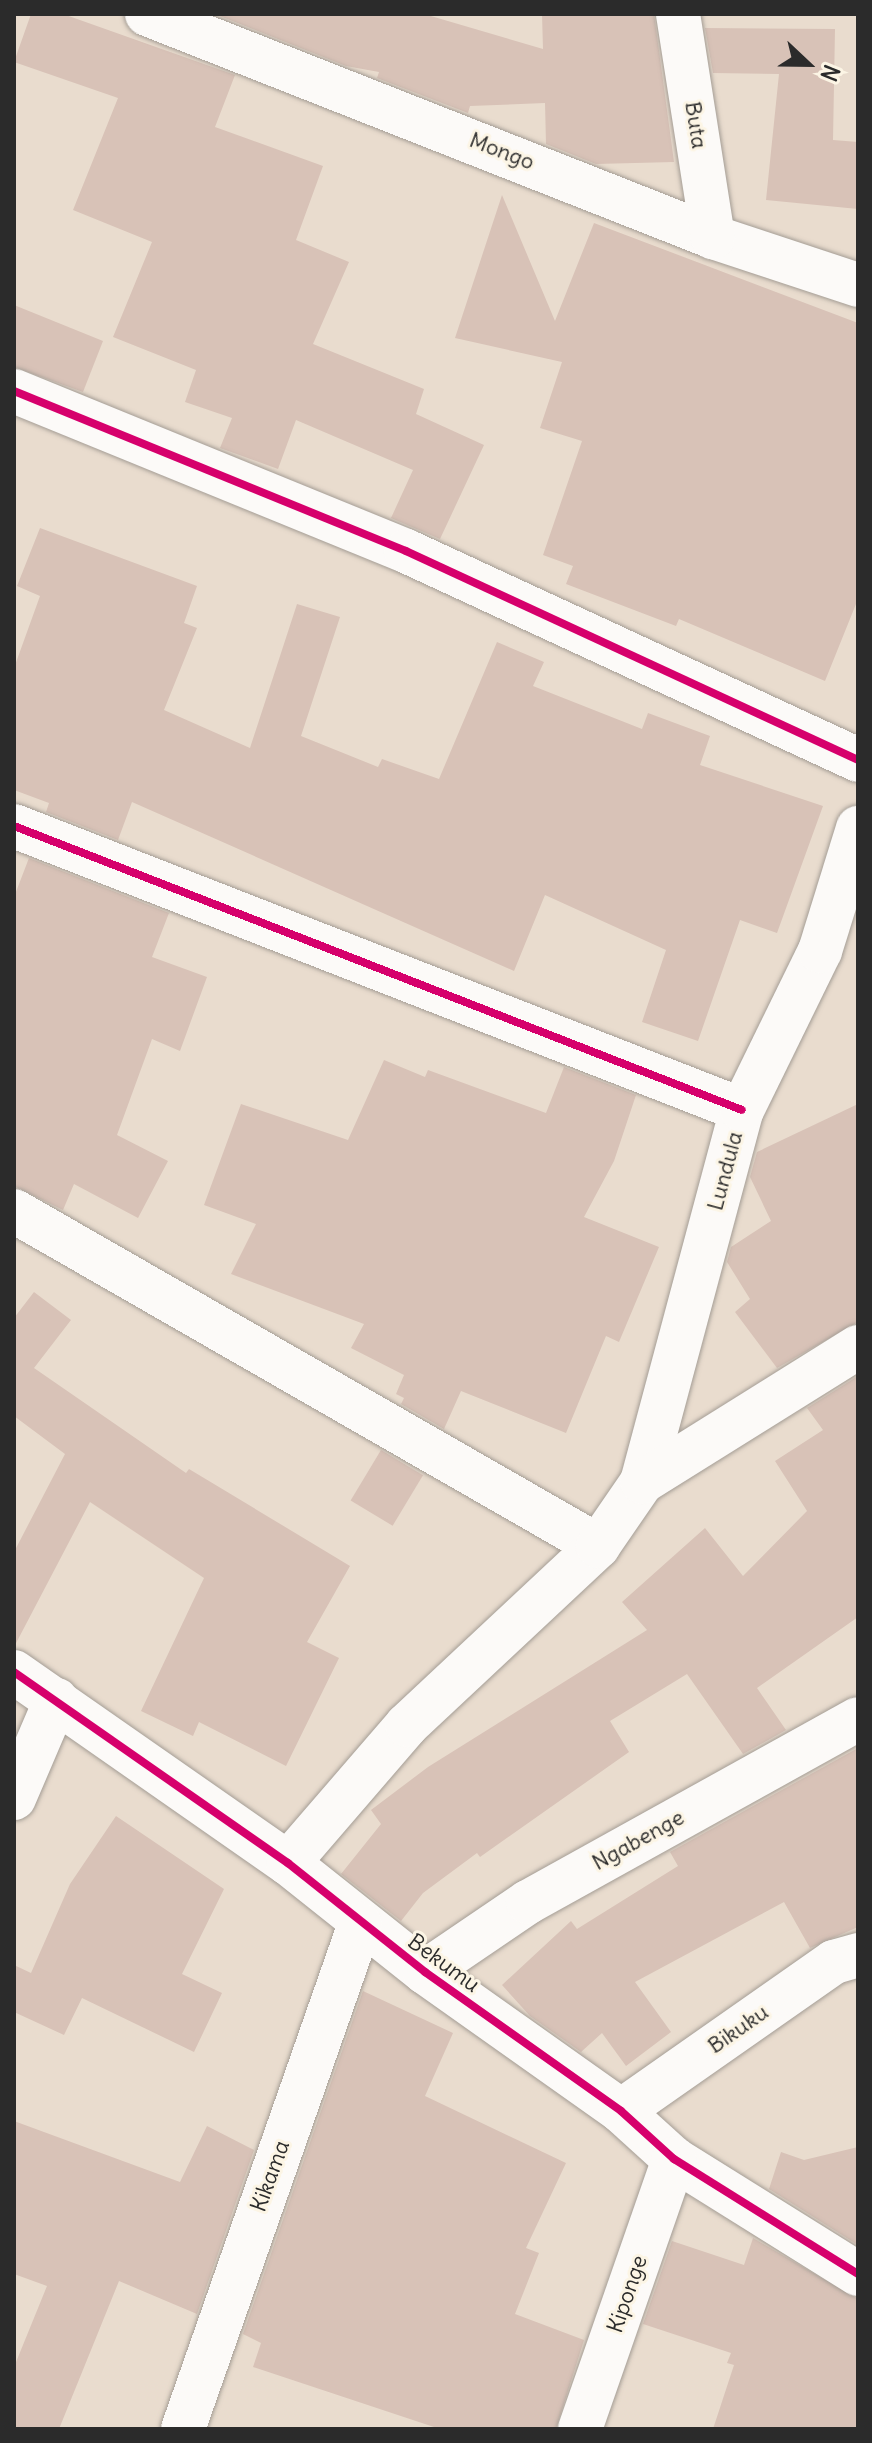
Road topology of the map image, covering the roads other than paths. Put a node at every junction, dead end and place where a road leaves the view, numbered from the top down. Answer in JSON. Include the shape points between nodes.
{"nodes":[{"id":1,"x":147,"y":14,"type":"edge"},
{"id":2,"x":678,"y":14,"type":"edge"},
{"id":3,"x":212,"y":27,"type":"edge"},
{"id":4,"x":713,"y":237,"type":"junction"},
{"id":5,"x":858,"y":285,"type":"edge"},
{"id":6,"x":14,"y":391,"type":"edge"},
{"id":7,"x":858,"y":760,"type":"edge"},
{"id":8,"x":14,"y":826,"type":"edge"},
{"id":9,"x":858,"y":828,"type":"edge"},
{"id":10,"x":839,"y":944,"type":"edge"},
{"id":11,"x":742,"y":1110,"type":"junction"},
{"id":12,"x":14,"y":1211,"type":"edge"},
{"id":13,"x":858,"y":1347,"type":"edge"},
{"id":14,"x":642,"y":1482,"type":"junction"},
{"id":15,"x":598,"y":1546,"type":"junction"},
{"id":16,"x":14,"y":1672,"type":"edge"},
{"id":17,"x":40,"y":1710,"type":"edge"},
{"id":18,"x":858,"y":1719,"type":"edge"},
{"id":19,"x":14,"y":1798,"type":"edge"},
{"id":20,"x":288,"y":1863,"type":"junction"},
{"id":21,"x":360,"y":1924,"type":"junction"},
{"id":22,"x":858,"y":1955,"type":"edge"},
{"id":23,"x":425,"y":1972,"type":"junction"},
{"id":24,"x":621,"y":2111,"type":"junction"},
{"id":25,"x":674,"y":2159,"type":"junction"},
{"id":26,"x":858,"y":2274,"type":"edge"},
{"id":27,"x":183,"y":2429,"type":"edge"},
{"id":28,"x":580,"y":2429,"type":"edge"}],
"edges":[{"from":1,"to":3,"type":"street","name":"Mongo"},
{"from":2,"to":4,"type":"street","name":"Buta"},
{"from":3,"to":4,"type":"street","name":"Mongo"},
{"from":4,"to":5,"type":"street","name":"Mongo"},
{"from":6,"to":7,"type":"street","via":[[406,551]]},
{"from":8,"to":11,"type":"street"},
{"from":9,"to":10,"type":"street","name":"Lundula"},
{"from":10,"to":11,"type":"street","name":"Lundula"},
{"from":11,"to":14,"type":"street","name":"Lundula"},
{"from":12,"to":15,"type":"street"},
{"from":13,"to":14,"type":"street"},
{"from":14,"to":15,"type":"street"},
{"from":15,"to":20,"type":"street","via":[[407,1725]]},
{"from":16,"to":17,"type":"street","name":"Bekumu"},
{"from":17,"to":19,"type":"street"},
{"from":17,"to":20,"type":"street","name":"Bekumu"},
{"from":18,"to":23,"type":"street","name":"Ngabenge","via":[[528,1902]]},
{"from":20,"to":21,"type":"street","name":"Bekumu"},
{"from":21,"to":23,"type":"street","name":"Bekumu"},
{"from":21,"to":27,"type":"street","name":"Kikama"},
{"from":22,"to":24,"type":"street","name":"Bikuku","via":[[834,1962]]},
{"from":23,"to":24,"type":"street","name":"Bekumu"},
{"from":24,"to":25,"type":"street","name":"Bekumu"},
{"from":25,"to":26,"type":"street","name":"Bekumu"},
{"from":25,"to":28,"type":"street","name":"Kiponge"}]}
